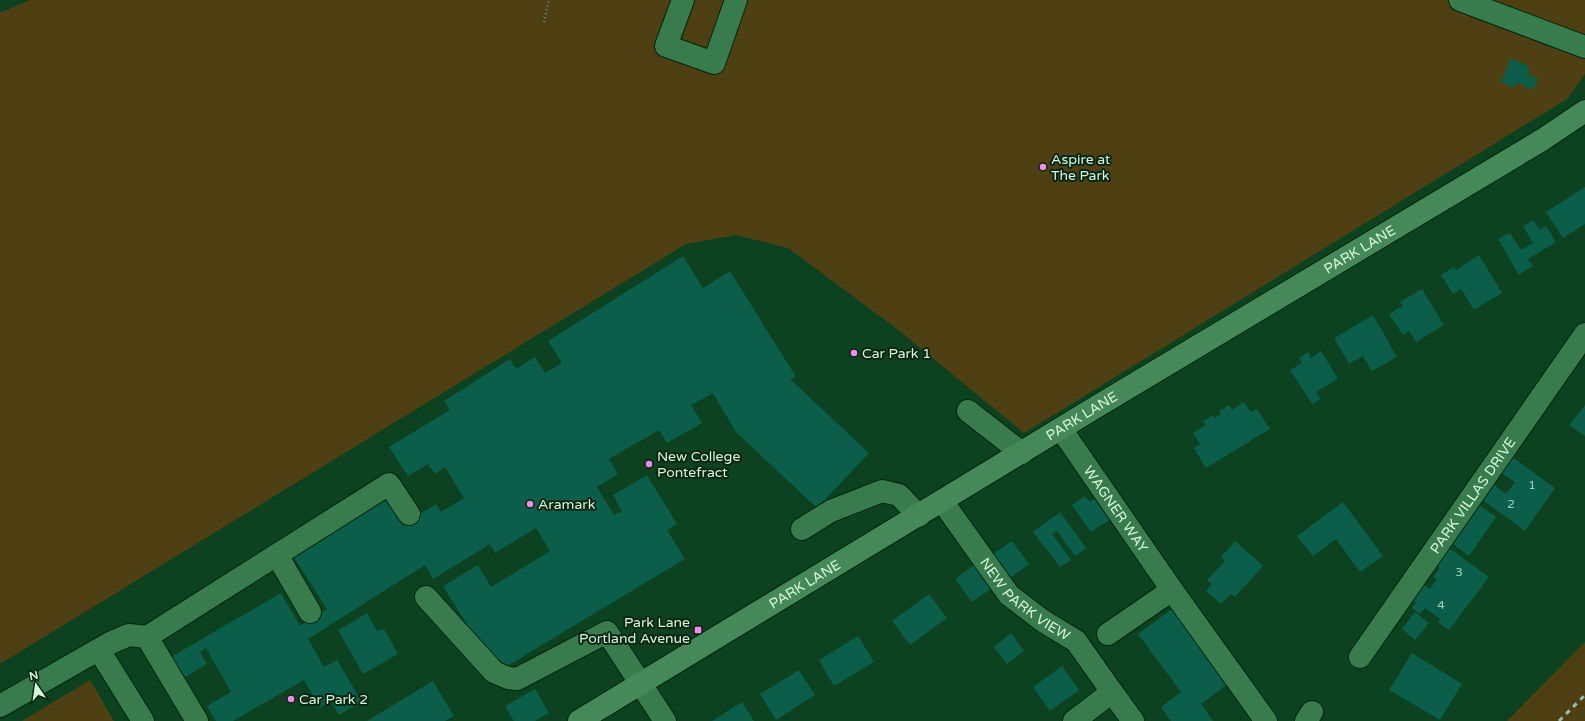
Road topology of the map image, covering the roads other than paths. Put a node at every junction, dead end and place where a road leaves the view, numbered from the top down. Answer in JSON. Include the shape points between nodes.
{"nodes":[{"id":1,"x":683,"y":0,"type":"edge"},
{"id":2,"x":736,"y":0,"type":"edge"},
{"id":3,"x":1460,"y":0,"type":"edge"},
{"id":4,"x":1585,"y":47,"type":"edge"},
{"id":5,"x":1585,"y":111,"type":"edge"},
{"id":6,"x":1585,"y":334,"type":"edge"},
{"id":7,"x":968,"y":411,"type":"dead end"},
{"id":8,"x":1061,"y":429,"type":"junction"},
{"id":9,"x":1022,"y":453,"type":"junction"},
{"id":10,"x":942,"y":501,"type":"junction"},
{"id":11,"x":409,"y":514,"type":"dead end"},
{"id":12,"x":919,"y":516,"type":"junction"},
{"id":13,"x":802,"y":529,"type":"dead end"},
{"id":14,"x":277,"y":555,"type":"junction"},
{"id":15,"x":1172,"y":590,"type":"junction"},
{"id":16,"x":426,"y":597,"type":"dead end"},
{"id":17,"x":310,"y":612,"type":"dead end"},
{"id":18,"x":1108,"y":634,"type":"dead end"},
{"id":19,"x":147,"y":637,"type":"junction"},
{"id":20,"x":99,"y":650,"type":"junction"},
{"id":21,"x":1360,"y":657,"type":"dead end"},
{"id":22,"x":642,"y":684,"type":"junction"},
{"id":23,"x":1112,"y":692,"type":"junction"},
{"id":24,"x":0,"y":706,"type":"edge"},
{"id":25,"x":143,"y":721,"type":"edge"},
{"id":26,"x":197,"y":721,"type":"edge"},
{"id":27,"x":579,"y":721,"type":"edge"},
{"id":28,"x":665,"y":721,"type":"edge"},
{"id":29,"x":1074,"y":721,"type":"edge"},
{"id":30,"x":1133,"y":721,"type":"edge"},
{"id":31,"x":1266,"y":721,"type":"edge"}],
"edges":[{"from":1,"to":2,"type":"street","via":[[666,46],[714,63]]},
{"from":3,"to":4,"type":"street"},
{"from":5,"to":8,"type":"main road","name":"PARK LANE","via":[[1542,140]]},
{"from":6,"to":21,"type":"street","name":"PARK VILLAS DRIVE"},
{"from":7,"to":9,"type":"street"},
{"from":8,"to":9,"type":"main road","name":"PARK LANE"},
{"from":8,"to":15,"type":"street","name":"WAGNER WAY"},
{"from":9,"to":10,"type":"main road","name":"PARK LANE"},
{"from":10,"to":12,"type":"main road","name":"PARK LANE"},
{"from":10,"to":23,"type":"street","name":"NEW PARK VIEW","via":[[1009,595],[1043,621],[1076,641]]},
{"from":11,"to":14,"type":"street","via":[[389,484]]},
{"from":12,"to":13,"type":"street","via":[[899,495],[882,491],[831,511]]},
{"from":12,"to":22,"type":"main road","name":"PARK LANE"},
{"from":14,"to":17,"type":"street"},
{"from":14,"to":19,"type":"street"},
{"from":15,"to":18,"type":"street"},
{"from":15,"to":31,"type":"street","name":"WAGNER WAY"},
{"from":16,"to":22,"type":"street","via":[[494,672],[508,678],[517,679],[607,632]]},
{"from":19,"to":20,"type":"street","via":[[129,635]]},
{"from":19,"to":26,"type":"street"},
{"from":20,"to":24,"type":"street"},
{"from":20,"to":25,"type":"street"},
{"from":22,"to":27,"type":"main road","name":"PARK LANE"},
{"from":22,"to":28,"type":"street"},
{"from":23,"to":29,"type":"street"},
{"from":23,"to":30,"type":"street","name":"NEW PARK VIEW"}]}
